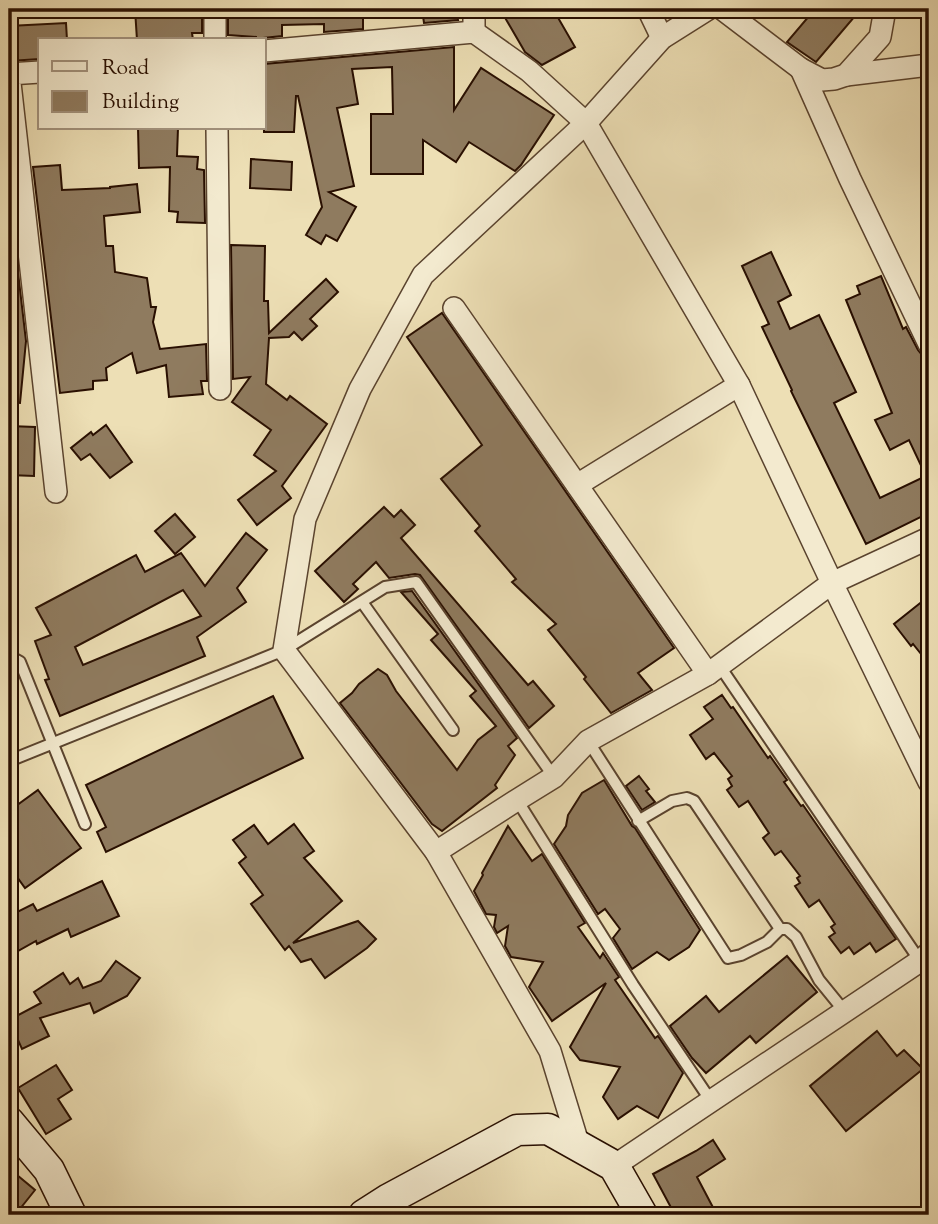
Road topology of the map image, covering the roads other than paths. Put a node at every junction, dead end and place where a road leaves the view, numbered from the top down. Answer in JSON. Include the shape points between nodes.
{"nodes":[{"id":1,"x":215,"y":9,"type":"edge"},
{"id":2,"x":474,"y":9,"type":"edge"},
{"id":3,"x":648,"y":9,"type":"edge"},
{"id":4,"x":708,"y":9,"type":"edge"},
{"id":5,"x":722,"y":9,"type":"edge"},
{"id":6,"x":885,"y":9,"type":"edge"},
{"id":7,"x":474,"y":32,"type":"junction"},
{"id":8,"x":215,"y":38,"type":"edge"},
{"id":9,"x":662,"y":38,"type":"junction"},
{"id":10,"x":266,"y":51,"type":"edge"},
{"id":11,"x":929,"y":65,"type":"edge"},
{"id":12,"x":801,"y":69,"type":"junction"},
{"id":13,"x":38,"y":72,"type":"edge"},
{"id":14,"x":846,"y":75,"type":"junction"},
{"id":15,"x":586,"y":123,"type":"junction"},
{"id":16,"x":217,"y":130,"type":"edge"},
{"id":17,"x":454,"y":308,"type":"dead end"},
{"id":18,"x":929,"y":344,"type":"edge"},
{"id":19,"x":739,"y":385,"type":"junction"},
{"id":20,"x":220,"y":389,"type":"dead end"},
{"id":21,"x":577,"y":485,"type":"junction"},
{"id":22,"x":56,"y":492,"type":"dead end"},
{"id":23,"x":929,"y":538,"type":"edge"},
{"id":24,"x":832,"y":583,"type":"junction"},
{"id":25,"x":362,"y":602,"type":"junction"},
{"id":26,"x":284,"y":650,"type":"junction"},
{"id":27,"x":9,"y":656,"type":"edge"},
{"id":28,"x":714,"y":670,"type":"junction"},
{"id":29,"x":453,"y":730,"type":"dead end"},
{"id":30,"x":588,"y":741,"type":"junction"},
{"id":31,"x":52,"y":744,"type":"junction"},
{"id":32,"x":9,"y":761,"type":"edge"},
{"id":33,"x":554,"y":777,"type":"junction"},
{"id":34,"x":929,"y":782,"type":"edge"},
{"id":35,"x":517,"y":800,"type":"junction"},
{"id":36,"x":638,"y":821,"type":"junction"},
{"id":37,"x":85,"y":824,"type":"dead end"},
{"id":38,"x":436,"y":852,"type":"junction"},
{"id":39,"x":780,"y":929,"type":"junction"},
{"id":40,"x":925,"y":957,"type":"edge"},
{"id":41,"x":845,"y":1012,"type":"junction"},
{"id":42,"x":711,"y":1101,"type":"junction"},
{"id":43,"x":9,"y":1122,"type":"edge"},
{"id":44,"x":579,"y":1146,"type":"junction"},
{"id":45,"x":614,"y":1166,"type":"junction"},
{"id":46,"x":71,"y":1215,"type":"edge"},
{"id":47,"x":364,"y":1215,"type":"edge"},
{"id":48,"x":642,"y":1215,"type":"edge"}],
"edges":[{"from":1,"to":8,"type":"street"},
{"from":2,"to":7,"type":"street"},
{"from":3,"to":9,"type":"street"},
{"from":4,"to":9,"type":"street"},
{"from":5,"to":12,"type":"street"},
{"from":6,"to":14,"type":"street","via":[[880,37]]},
{"from":7,"to":10,"type":"street"},
{"from":7,"to":15,"type":"street","via":[[529,71]]},
{"from":9,"to":15,"type":"street"},
{"from":11,"to":14,"type":"street"},
{"from":12,"to":14,"type":"street","via":[[822,80]]},
{"from":12,"to":18,"type":"street"},
{"from":13,"to":22,"type":"street","via":[[9,75]]},
{"from":15,"to":19,"type":"street"},
{"from":15,"to":26,"type":"street","via":[[423,275],[360,390],[304,519]]},
{"from":16,"to":20,"type":"street"},
{"from":17,"to":21,"type":"street"},
{"from":19,"to":21,"type":"street"},
{"from":19,"to":24,"type":"street"},
{"from":21,"to":28,"type":"street"},
{"from":23,"to":24,"type":"street"},
{"from":24,"to":28,"type":"street"},
{"from":24,"to":34,"type":"street"},
{"from":25,"to":26,"type":"lane"},
{"from":25,"to":29,"type":"lane"},
{"from":25,"to":33,"type":"lane","via":[[385,587],[416,582]]},
{"from":26,"to":31,"type":"lane"},
{"from":26,"to":38,"type":"street"},
{"from":27,"to":31,"type":"lane","via":[[20,662]]},
{"from":28,"to":30,"type":"street"},
{"from":28,"to":40,"type":"lane"},
{"from":30,"to":33,"type":"street"},
{"from":30,"to":36,"type":"lane"},
{"from":31,"to":32,"type":"lane"},
{"from":31,"to":37,"type":"lane"},
{"from":33,"to":35,"type":"street"},
{"from":35,"to":38,"type":"street"},
{"from":35,"to":42,"type":"lane"},
{"from":36,"to":39,"type":"lane","via":[[673,801],[694,801]]},
{"from":36,"to":39,"type":"lane","via":[[728,958],[767,942]]},
{"from":38,"to":44,"type":"street","via":[[550,1051]]},
{"from":39,"to":41,"type":"lane","via":[[796,937],[819,980]]},
{"from":40,"to":41,"type":"street"},
{"from":41,"to":42,"type":"street"},
{"from":42,"to":45,"type":"street"},
{"from":43,"to":46,"type":"street","via":[[49,1170]]},
{"from":44,"to":45,"type":"street"},
{"from":44,"to":47,"type":"street","via":[[548,1129],[517,1129]]},
{"from":45,"to":48,"type":"street"}]}
